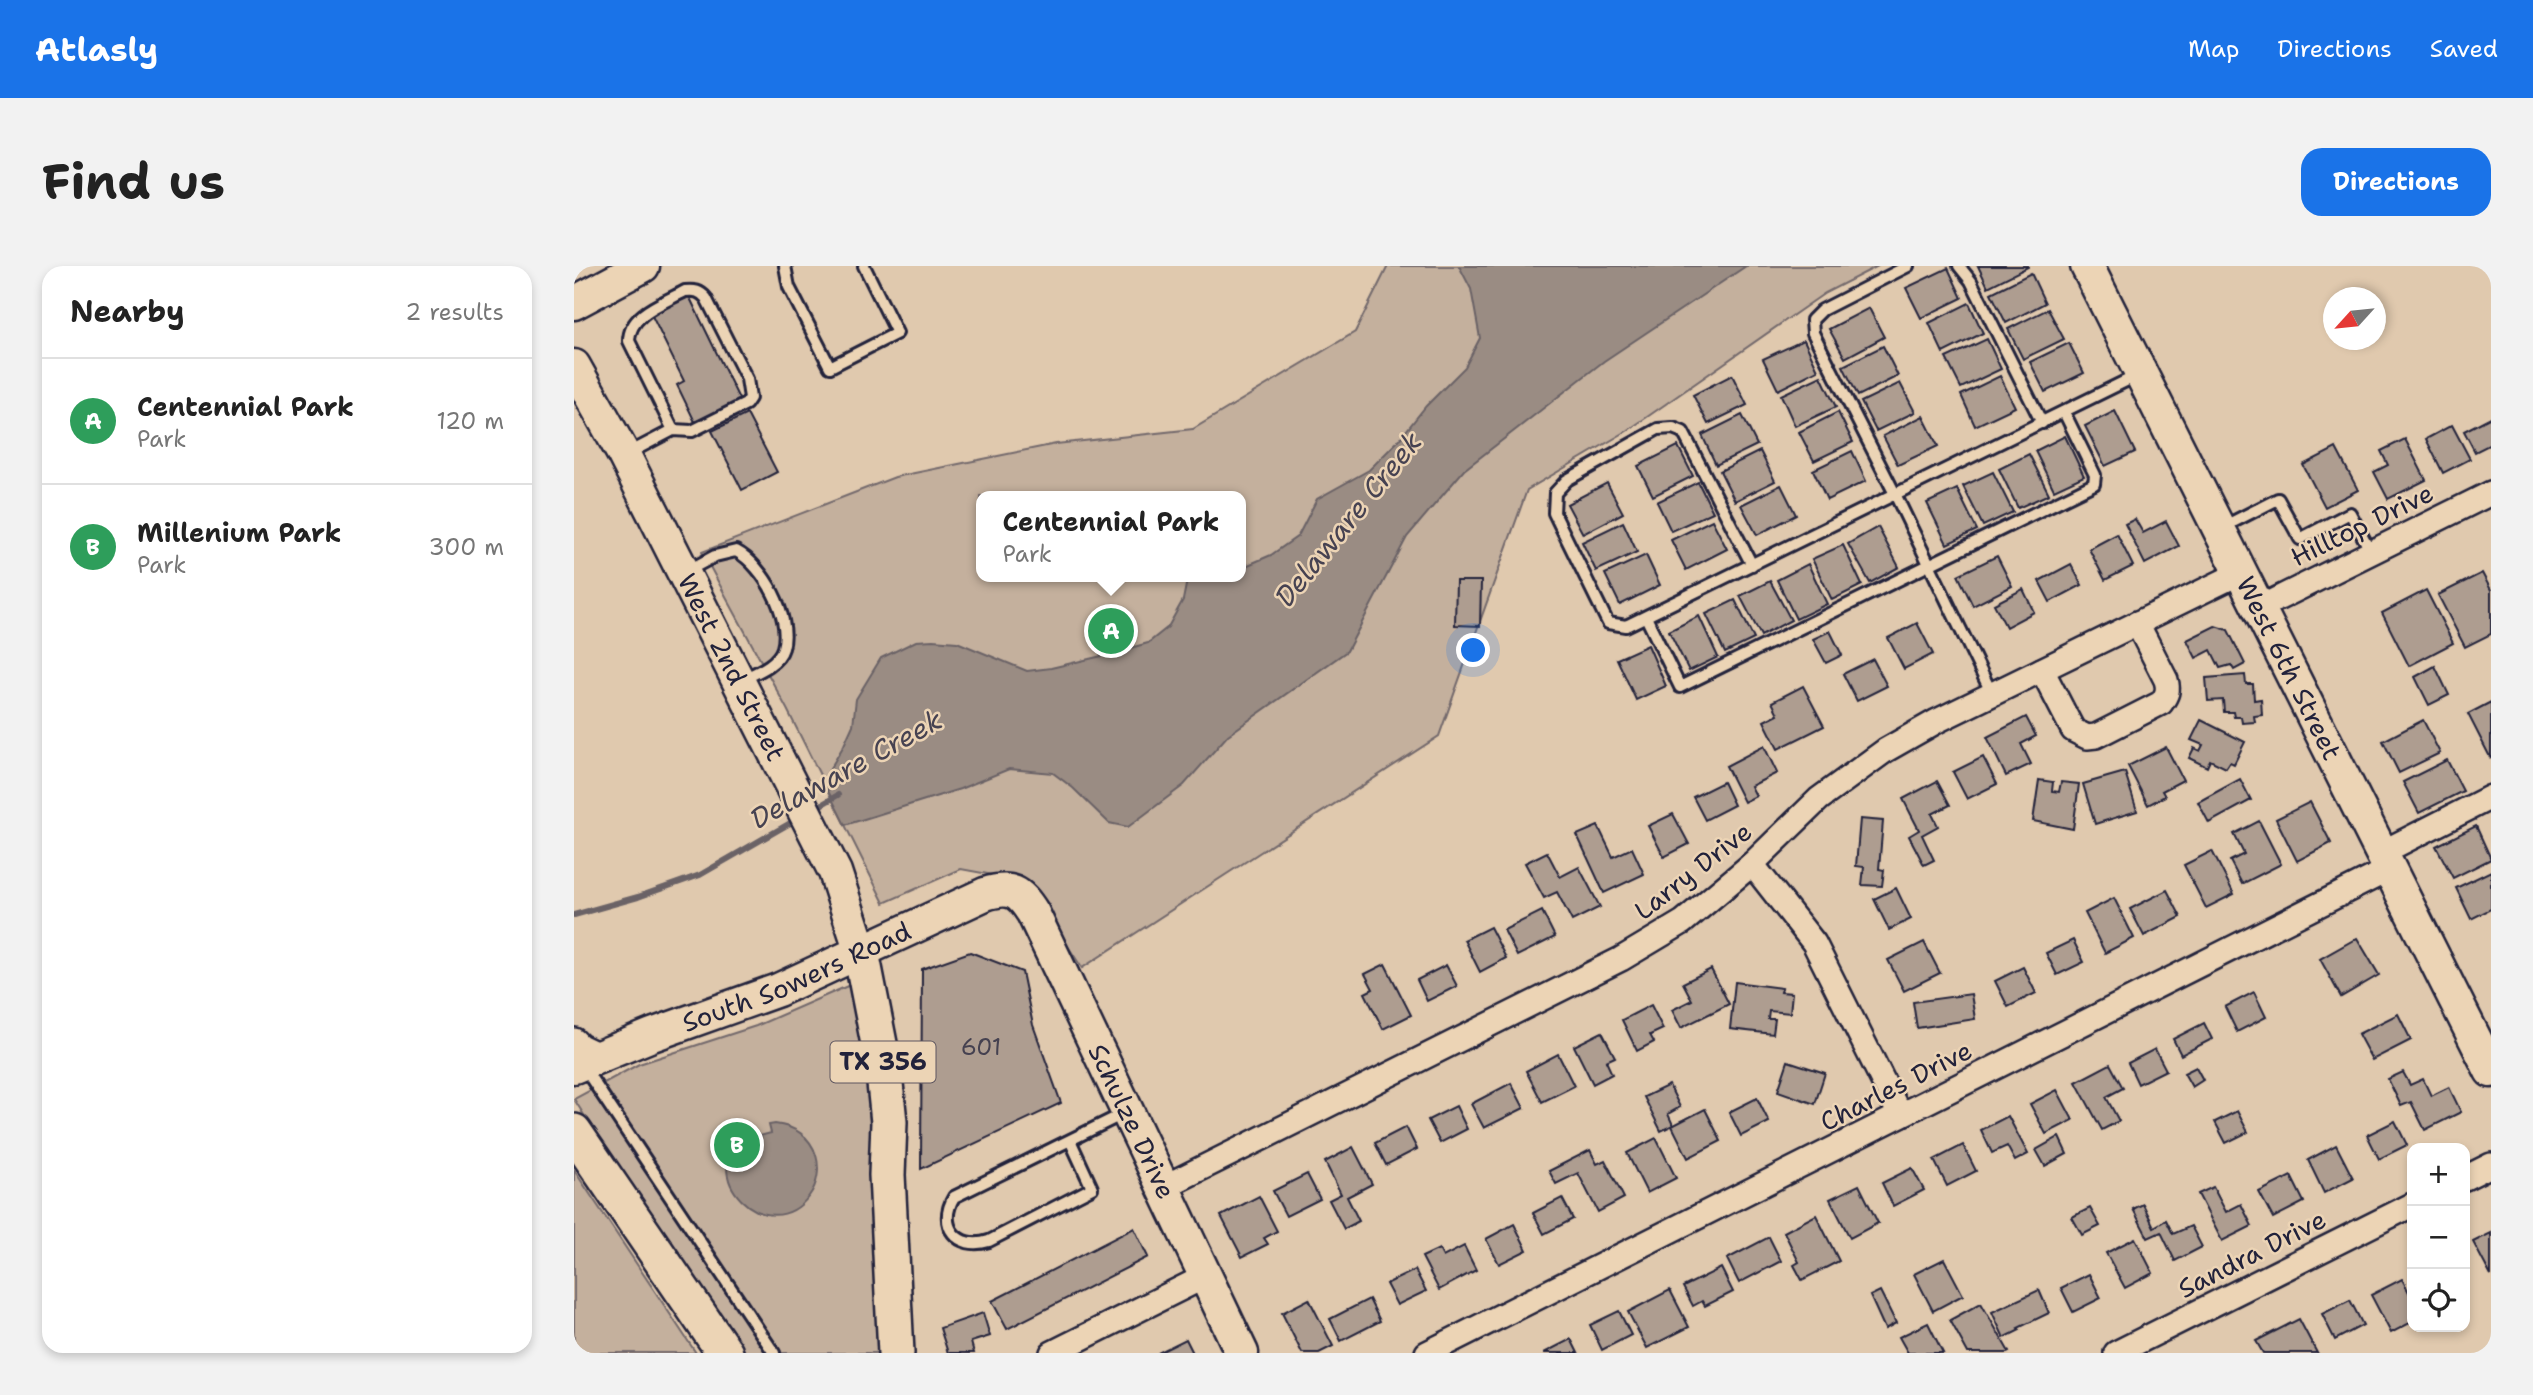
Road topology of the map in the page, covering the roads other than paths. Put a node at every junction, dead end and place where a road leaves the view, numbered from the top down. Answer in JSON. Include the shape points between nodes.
{"nodes":[{"id":1,"x":643,"y":266,"type":"edge"},
{"id":2,"x":785,"y":266,"type":"edge"},
{"id":3,"x":864,"y":266,"type":"edge"},
{"id":4,"x":1908,"y":266,"type":"edge"},
{"id":5,"x":1959,"y":266,"type":"edge"},
{"id":6,"x":2087,"y":266,"type":"edge"},
{"id":7,"x":574,"y":303,"type":"edge"},
{"id":8,"x":574,"y":366,"type":"edge"},
{"id":9,"x":2141,"y":374,"type":"junction"},
{"id":10,"x":2064,"y":412,"type":"junction"},
{"id":11,"x":2042,"y":422,"type":"junction"},
{"id":12,"x":673,"y":430,"type":"junction"},
{"id":13,"x":624,"y":455,"type":"junction"},
{"id":14,"x":2491,"y":493,"type":"edge"},
{"id":15,"x":1896,"y":496,"type":"junction"},
{"id":16,"x":2219,"y":529,"type":"junction"},
{"id":17,"x":2371,"y":552,"type":"junction"},
{"id":18,"x":1752,"y":565,"type":"junction"},
{"id":19,"x":1930,"y":566,"type":"junction"},
{"id":20,"x":685,"y":572,"type":"junction"},
{"id":21,"x":2241,"y":573,"type":"junction"},
{"id":22,"x":2259,"y":608,"type":"junction"},
{"id":23,"x":1646,"y":617,"type":"junction"},
{"id":24,"x":2137,"y":623,"type":"junction"},
{"id":25,"x":2042,"y":670,"type":"junction"},
{"id":26,"x":740,"y":680,"type":"junction"},
{"id":27,"x":1992,"y":694,"type":"junction"},
{"id":28,"x":2491,"y":797,"type":"edge"},
{"id":29,"x":2385,"y":861,"type":"junction"},
{"id":30,"x":1752,"y":864,"type":"junction"},
{"id":31,"x":1016,"y":892,"type":"joint"},
{"id":32,"x":861,"y":952,"type":"junction"},
{"id":33,"x":582,"y":1056,"type":"edge"},
{"id":34,"x":2491,"y":1071,"type":"edge"},
{"id":35,"x":1128,"y":1112,"type":"junction"},
{"id":36,"x":1900,"y":1115,"type":"junction"},
{"id":37,"x":574,"y":1132,"type":"edge"},
{"id":38,"x":1070,"y":1140,"type":"junction"},
{"id":39,"x":2491,"y":1165,"type":"edge"},
{"id":40,"x":2470,"y":1176,"type":"edge"},
{"id":41,"x":1164,"y":1187,"type":"junction"},
{"id":42,"x":2410,"y":1206,"type":"edge"},
{"id":43,"x":1206,"y":1276,"type":"junction"},
{"id":44,"x":725,"y":1353,"type":"edge"},
{"id":45,"x":774,"y":1353,"type":"edge"},
{"id":46,"x":896,"y":1353,"type":"edge"},
{"id":47,"x":1052,"y":1353,"type":"edge"},
{"id":48,"x":1242,"y":1353,"type":"edge"},
{"id":49,"x":1427,"y":1353,"type":"edge"},
{"id":50,"x":2116,"y":1353,"type":"edge"}],
"edges":[{"from":1,"to":7,"type":"street"},
{"from":2,"to":3,"type":"lane","via":[[789,287],[830,368],[897,333]]},
{"from":4,"to":15,"type":"lane","via":[[1822,310],[1812,320],[1813,333]]},
{"from":5,"to":11,"type":"lane","via":[[1971,281]]},
{"from":6,"to":9,"type":"street","name":"West 6th Street"},
{"from":8,"to":13,"type":"street","name":"West 2nd Street"},
{"from":9,"to":10,"type":"lane"},
{"from":9,"to":16,"type":"street","name":"West 6th Street"},
{"from":10,"to":11,"type":"lane"},
{"from":10,"to":19,"type":"lane","via":[[2095,475],[2094,484]]},
{"from":11,"to":15,"type":"lane"},
{"from":12,"to":12,"type":"lane","via":[[629,333],[640,316],[685,291],[700,292],[747,379],[750,398],[692,431]]},
{"from":12,"to":13,"type":"lane"},
{"from":13,"to":20,"type":"street","name":"West 2nd Street"},
{"from":14,"to":17,"type":"street","name":"Hilltop Drive"},
{"from":15,"to":18,"type":"lane"},
{"from":15,"to":19,"type":"lane"},
{"from":16,"to":17,"type":"lane","via":[[2278,499],[2300,539],[2350,513]]},
{"from":16,"to":21,"type":"street","name":"West 6th Street"},
{"from":17,"to":22,"type":"street","name":"Hilltop Drive"},
{"from":18,"to":23,"type":"lane"},
{"from":18,"to":23,"type":"lane","via":[[1683,432],[1658,429],[1567,480],[1555,494],[1554,513],[1608,623],[1626,626]]},
{"from":19,"to":23,"type":"lane","via":[[1681,687]]},
{"from":19,"to":27,"type":"lane"},
{"from":20,"to":26,"type":"street","name":"West 2nd Street"},
{"from":20,"to":26,"type":"lane","via":[[736,551],[758,568],[771,587],[780,610],[783,648],[772,664]]},
{"from":21,"to":22,"type":"street","name":"West 6th Street"},
{"from":21,"to":24,"type":"street","name":"Larry Drive"},
{"from":22,"to":29,"type":"street","name":"West 6th Street"},
{"from":24,"to":25,"type":"street","name":"Larry Drive"},
{"from":24,"to":25,"type":"street","via":[[2168,689],[2161,703],[2107,730],[2087,737],[2073,730]]},
{"from":25,"to":27,"type":"street","name":"Larry Drive"},
{"from":26,"to":32,"type":"street","name":"West 2nd Street","via":[[835,872]]},
{"from":27,"to":30,"type":"street","name":"Larry Drive","via":[[1910,735],[1852,774]]},
{"from":28,"to":29,"type":"street","name":"Charles Drive"},
{"from":29,"to":34,"type":"street","name":"West 6th Street"},
{"from":29,"to":36,"type":"street","name":"Charles Drive"},
{"from":30,"to":36,"type":"street","via":[[1814,943]]},
{"from":30,"to":41,"type":"street","name":"Larry Drive","via":[[1683,922],[1621,959]]},
{"from":31,"to":32,"type":"street","name":"South Sowers Road","via":[[1001,889],[985,894]]},
{"from":31,"to":35,"type":"street","name":"Schulze Drive","via":[[1033,913]]},
{"from":32,"to":33,"type":"street","name":"South Sowers Road","via":[[778,990]]},
{"from":32,"to":46,"type":"main road","name":"West 2nd Street","number":"TX 356","via":[[889,1122]]},
{"from":33,"to":45,"type":"lane"},
{"from":35,"to":38,"type":"lane"},
{"from":35,"to":41,"type":"street","name":"Schulze Drive"},
{"from":36,"to":49,"type":"street","name":"Charles Drive"},
{"from":37,"to":44,"type":"main road"},
{"from":38,"to":38,"type":"lane","via":[[1092,1188],[989,1241],[970,1244],[953,1234],[947,1215],[954,1197]]},
{"from":39,"to":40,"type":"street"},
{"from":41,"to":43,"type":"street","name":"Schulze Drive"},
{"from":42,"to":50,"type":"street","name":"Sandra Drive"},
{"from":43,"to":47,"type":"street"},
{"from":43,"to":48,"type":"street","name":"Schulze Drive"}]}
